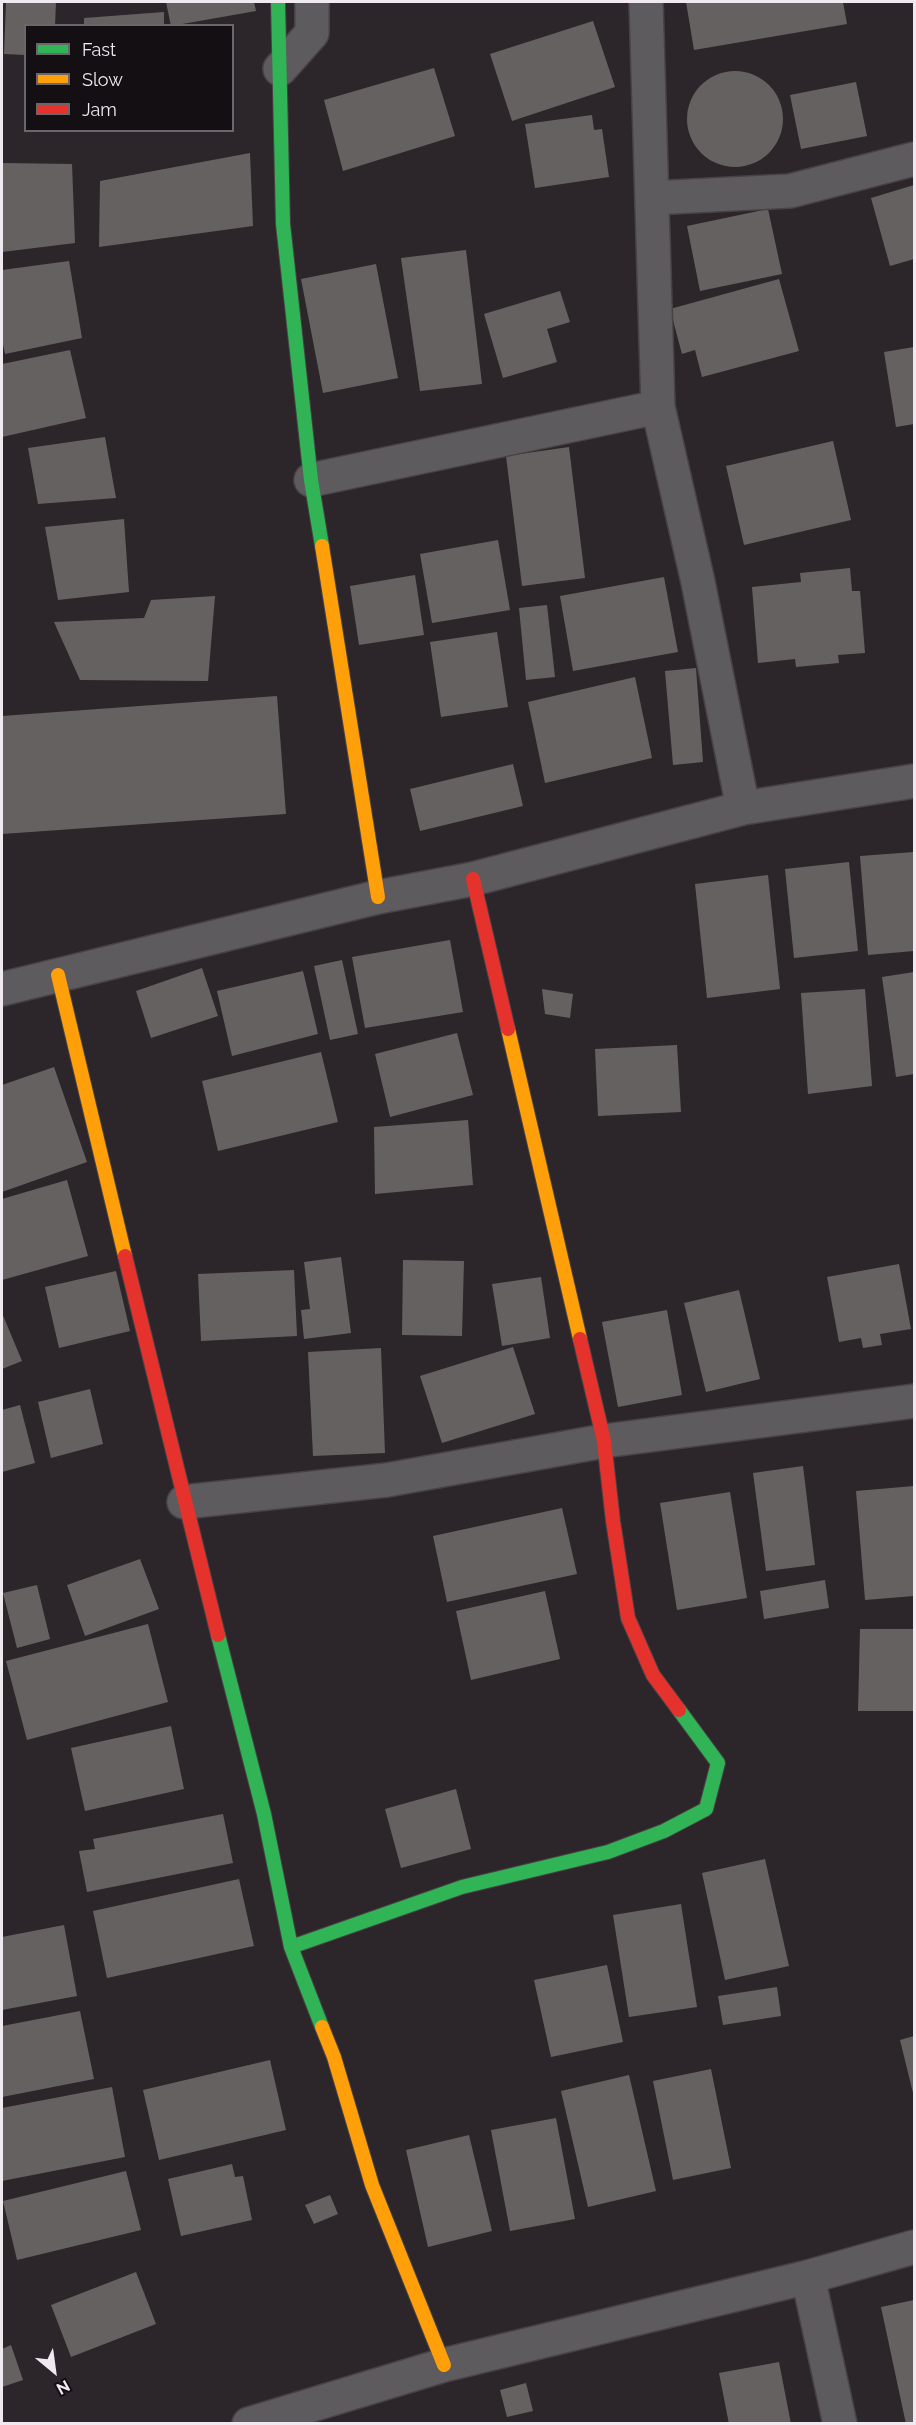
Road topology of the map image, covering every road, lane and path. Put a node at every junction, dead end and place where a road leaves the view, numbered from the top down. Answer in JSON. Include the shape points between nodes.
{"nodes":[{"id":1,"x":278,"y":2,"type":"edge"},
{"id":2,"x":312,"y":2,"type":"edge"},
{"id":3,"x":646,"y":2,"type":"edge"},
{"id":4,"x":280,"y":69,"type":"junction"},
{"id":5,"x":915,"y":159,"type":"edge"},
{"id":6,"x":652,"y":198,"type":"junction"},
{"id":7,"x":658,"y":407,"type":"junction"},
{"id":8,"x":311,"y":480,"type":"junction"},
{"id":9,"x":915,"y":781,"type":"edge"},
{"id":10,"x":744,"y":808,"type":"junction"},
{"id":11,"x":474,"y":879,"type":"junction"},
{"id":12,"x":378,"y":897,"type":"junction"},
{"id":13,"x":58,"y":975,"type":"junction"},
{"id":14,"x":2,"y":989,"type":"edge"},
{"id":15,"x":915,"y":1401,"type":"edge"},
{"id":16,"x":604,"y":1442,"type":"junction"},
{"id":17,"x":184,"y":1502,"type":"junction"},
{"id":18,"x":291,"y":1947,"type":"junction"},
{"id":19,"x":915,"y":2247,"type":"edge"},
{"id":20,"x":808,"y":2277,"type":"junction"},
{"id":21,"x":444,"y":2365,"type":"junction"},
{"id":22,"x":249,"y":2424,"type":"edge"},
{"id":23,"x":840,"y":2424,"type":"edge"}],
"edges":[{"from":1,"to":4,"type":"street"},
{"from":2,"to":4,"type":"street","via":[[312,33]]},
{"from":3,"to":6,"type":"street"},
{"from":4,"to":8,"type":"street","via":[[283,224]]},
{"from":5,"to":6,"type":"street","via":[[790,191]]},
{"from":6,"to":7,"type":"street"},
{"from":7,"to":8,"type":"street"},
{"from":7,"to":10,"type":"street","via":[[701,593]]},
{"from":8,"to":12,"type":"street"},
{"from":9,"to":10,"type":"street"},
{"from":10,"to":11,"type":"street"},
{"from":11,"to":12,"type":"street"},
{"from":11,"to":16,"type":"street"},
{"from":12,"to":13,"type":"street"},
{"from":13,"to":14,"type":"street"},
{"from":13,"to":17,"type":"street"},
{"from":15,"to":16,"type":"street"},
{"from":16,"to":17,"type":"street","via":[[387,1480]]},
{"from":16,"to":18,"type":"street","via":[[628,1618],[653,1676],[718,1763],[706,1809],[664,1831],[608,1852],[462,1887]]},
{"from":17,"to":18,"type":"street","via":[[264,1815]]},
{"from":18,"to":21,"type":"street","via":[[334,2057],[372,2185]]},
{"from":19,"to":20,"type":"street"},
{"from":20,"to":21,"type":"street"},
{"from":20,"to":23,"type":"street"},
{"from":21,"to":22,"type":"street"}]}
